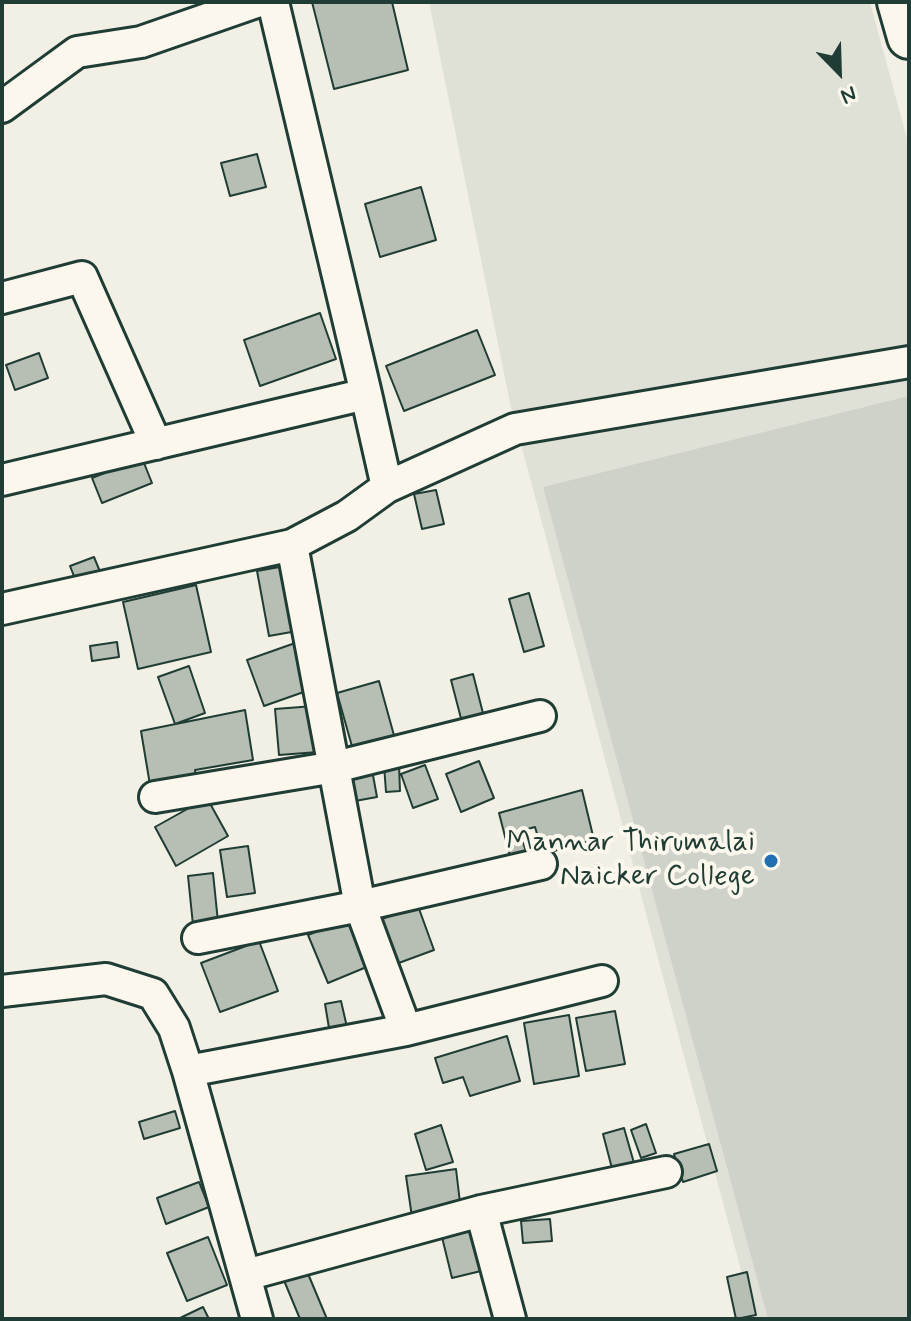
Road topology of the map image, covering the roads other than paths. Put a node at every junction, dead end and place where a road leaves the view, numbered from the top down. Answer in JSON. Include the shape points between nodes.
{"nodes":[{"id":1,"x":256,"y":2,"type":"edge"},
{"id":2,"x":273,"y":2,"type":"edge"},
{"id":3,"x":899,"y":2,"type":"edge"},
{"id":4,"x":909,"y":37,"type":"edge"},
{"id":5,"x":2,"y":107,"type":"edge"},
{"id":6,"x":2,"y":298,"type":"edge"},
{"id":7,"x":909,"y":362,"type":"edge"},
{"id":8,"x":366,"y":394,"type":"junction"},
{"id":9,"x":156,"y":444,"type":"junction"},
{"id":10,"x":2,"y":480,"type":"edge"},
{"id":11,"x":387,"y":487,"type":"junction"},
{"id":12,"x":292,"y":545,"type":"junction"},
{"id":13,"x":2,"y":609,"type":"edge"},
{"id":14,"x":540,"y":716,"type":"dead end"},
{"id":15,"x":335,"y":767,"type":"junction"},
{"id":16,"x":155,"y":797,"type":"dead end"},
{"id":17,"x":541,"y":864,"type":"dead end"},
{"id":18,"x":360,"y":906,"type":"junction"},
{"id":19,"x":198,"y":938,"type":"dead end"},
{"id":20,"x":602,"y":981,"type":"dead end"},
{"id":21,"x":2,"y":991,"type":"edge"},
{"id":22,"x":406,"y":1030,"type":"junction"},
{"id":23,"x":188,"y":1071,"type":"junction"},
{"id":24,"x":666,"y":1172,"type":"dead end"},
{"id":25,"x":481,"y":1211,"type":"junction"},
{"id":26,"x":246,"y":1275,"type":"junction"},
{"id":27,"x":257,"y":1319,"type":"edge"},
{"id":28,"x":510,"y":1319,"type":"edge"}],
"edges":[{"from":1,"to":5,"type":"street","via":[[141,42],[77,52]]},
{"from":2,"to":8,"type":"street"},
{"from":3,"to":4,"type":"main road"},
{"from":6,"to":9,"type":"street","via":[[82,277]]},
{"from":7,"to":11,"type":"street","via":[[515,429]]},
{"from":8,"to":9,"type":"street"},
{"from":8,"to":11,"type":"street"},
{"from":9,"to":10,"type":"street"},
{"from":11,"to":12,"type":"street"},
{"from":12,"to":13,"type":"street"},
{"from":12,"to":15,"type":"street"},
{"from":14,"to":15,"type":"street"},
{"from":15,"to":16,"type":"street"},
{"from":15,"to":18,"type":"street"},
{"from":17,"to":18,"type":"street"},
{"from":18,"to":19,"type":"street"},
{"from":18,"to":22,"type":"street"},
{"from":20,"to":22,"type":"street"},
{"from":21,"to":23,"type":"street","via":[[106,979],[153,994],[174,1028]]},
{"from":22,"to":23,"type":"street"},
{"from":23,"to":26,"type":"street"},
{"from":24,"to":25,"type":"street"},
{"from":25,"to":26,"type":"street"},
{"from":25,"to":28,"type":"street"},
{"from":26,"to":27,"type":"street"}]}
